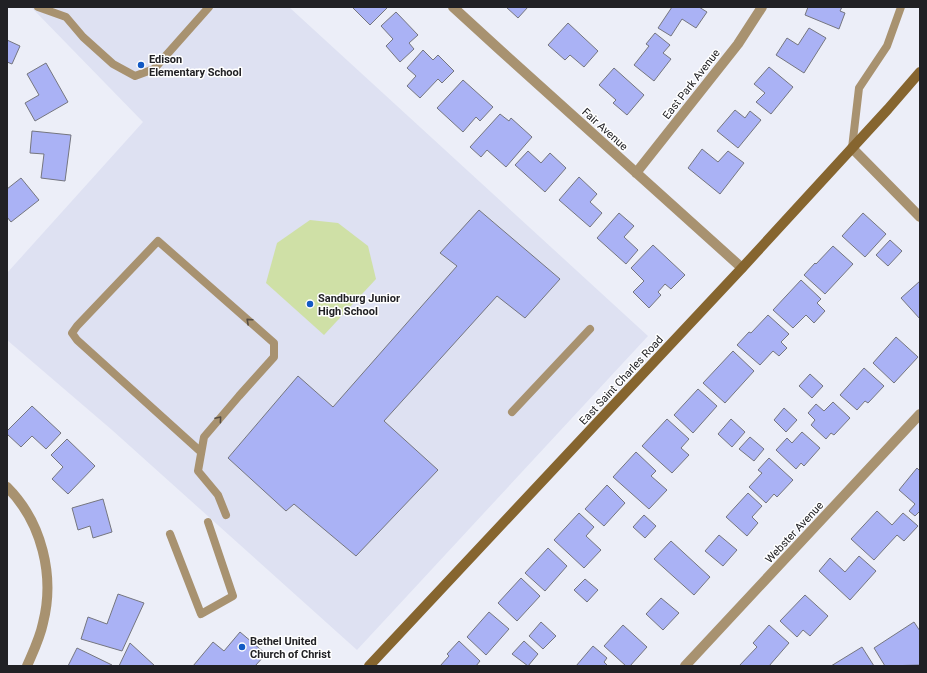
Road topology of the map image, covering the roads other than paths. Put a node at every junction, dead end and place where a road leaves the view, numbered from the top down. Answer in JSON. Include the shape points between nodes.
{"nodes":[{"id":1,"x":38,"y":7,"type":"edge"},
{"id":2,"x":209,"y":7,"type":"edge"},
{"id":3,"x":454,"y":7,"type":"edge"},
{"id":4,"x":762,"y":7,"type":"edge"},
{"id":5,"x":901,"y":7,"type":"edge"},
{"id":6,"x":920,"y":72,"type":"edge"},
{"id":7,"x":920,"y":80,"type":"edge"},
{"id":8,"x":888,"y":109,"type":"junction"},
{"id":9,"x":852,"y":148,"type":"junction"},
{"id":10,"x":636,"y":173,"type":"junction"},
{"id":11,"x":920,"y":217,"type":"edge"},
{"id":12,"x":742,"y":268,"type":"junction"},
{"id":13,"x":590,"y":329,"type":"dead end"},
{"id":14,"x":512,"y":412,"type":"dead end"},
{"id":15,"x":920,"y":414,"type":"edge"},
{"id":16,"x":201,"y":452,"type":"junction"},
{"id":17,"x":7,"y":487,"type":"edge"},
{"id":18,"x":226,"y":515,"type":"dead end"},
{"id":19,"x":208,"y":522,"type":"dead end"},
{"id":20,"x":170,"y":534,"type":"dead end"},
{"id":21,"x":27,"y":666,"type":"edge"},
{"id":22,"x":369,"y":666,"type":"edge"},
{"id":23,"x":685,"y":666,"type":"edge"}],
"edges":[{"from":1,"to":2,"type":"lane","via":[[66,17],[83,37],[113,64],[135,76],[154,69]]},
{"from":3,"to":10,"type":"street","name":"Fair Avenue"},
{"from":4,"to":10,"type":"street","name":"East Park Avenue","via":[[738,44]]},
{"from":5,"to":9,"type":"lane","via":[[888,46],[859,88]]},
{"from":6,"to":8,"type":"main road","name":"East Saint Charles Road"},
{"from":7,"to":8,"type":"main road","name":"East Saint Charles Road"},
{"from":8,"to":9,"type":"main road","name":"East Saint Charles Road"},
{"from":9,"to":11,"type":"street"},
{"from":9,"to":12,"type":"main road","name":"East Saint Charles Road"},
{"from":10,"to":12,"type":"street","name":"Fair Avenue"},
{"from":12,"to":22,"type":"main road","name":"East Saint Charles Road"},
{"from":13,"to":14,"type":"lane"},
{"from":15,"to":23,"type":"street","name":"Webster Avenue"},
{"from":16,"to":16,"type":"lane","one_way":true,"via":[[204,437],[274,357],[274,343],[158,241],[72,333]]},
{"from":16,"to":18,"type":"lane","via":[[198,470],[218,495]]},
{"from":17,"to":21,"type":"street","via":[[29,516],[35,529],[48,576],[44,622]]},
{"from":19,"to":20,"type":"lane","via":[[232,596],[201,614]]}]}
